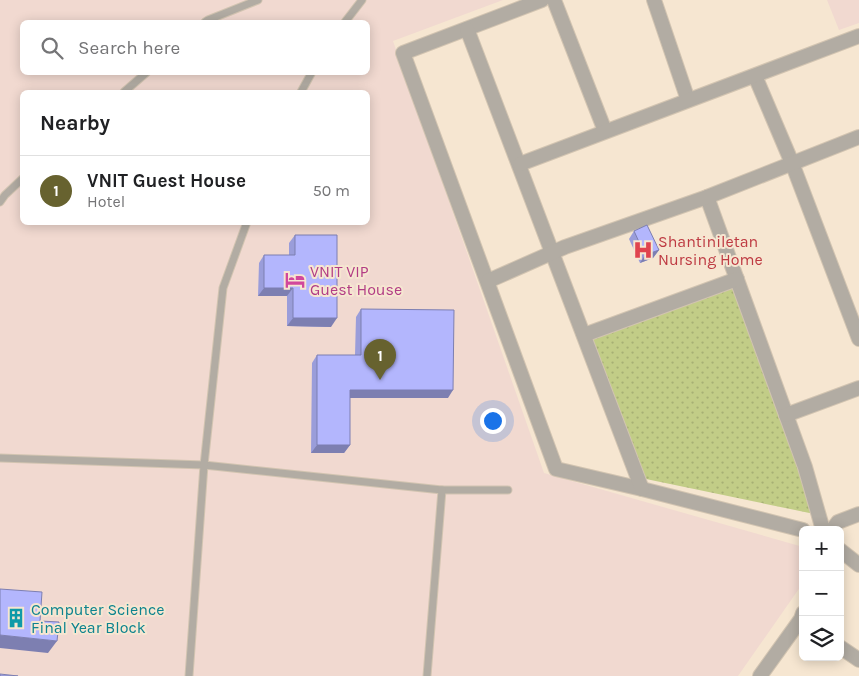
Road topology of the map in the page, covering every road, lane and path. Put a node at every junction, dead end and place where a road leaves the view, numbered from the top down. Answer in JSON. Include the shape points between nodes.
{"nodes":[{"id":1,"x":258,"y":0,"type":"edge"},
{"id":2,"x":362,"y":0,"type":"edge"},
{"id":3,"x":542,"y":0,"type":"edge"},
{"id":4,"x":554,"y":0,"type":"edge"},
{"id":5,"x":654,"y":0,"type":"edge"},
{"id":6,"x":208,"y":20,"type":"edge"},
{"id":7,"x":347,"y":20,"type":"edge"},
{"id":8,"x":468,"y":29,"type":"junction"},
{"id":9,"x":859,"y":36,"type":"edge"},
{"id":10,"x":144,"y":75,"type":"edge"},
{"id":11,"x":310,"y":75,"type":"edge"},
{"id":12,"x":755,"y":76,"type":"junction"},
{"id":13,"x":126,"y":90,"type":"edge"},
{"id":14,"x":302,"y":90,"type":"edge"},
{"id":15,"x":688,"y":100,"type":"junction"},
{"id":16,"x":605,"y":131,"type":"junction"},
{"id":17,"x":859,"y":137,"type":"edge"},
{"id":18,"x":792,"y":163,"type":"junction"},
{"id":19,"x":520,"y":164,"type":"junction"},
{"id":20,"x":20,"y":181,"type":"edge"},
{"id":21,"x":707,"y":196,"type":"junction"},
{"id":22,"x":0,"y":202,"type":"edge"},
{"id":23,"x":246,"y":225,"type":"edge"},
{"id":24,"x":553,"y":252,"type":"junction"},
{"id":25,"x":737,"y":279,"type":"junction"},
{"id":26,"x":488,"y":281,"type":"junction"},
{"id":27,"x":584,"y":335,"type":"junction"},
{"id":28,"x":859,"y":339,"type":"edge"},
{"id":29,"x":859,"y":388,"type":"edge"},
{"id":30,"x":786,"y":415,"type":"junction"},
{"id":31,"x":0,"y":458,"type":"edge"},
{"id":32,"x":204,"y":465,"type":"junction"},
{"id":33,"x":642,"y":489,"type":"junction"},
{"id":34,"x":442,"y":490,"type":"junction"},
{"id":35,"x":508,"y":490,"type":"dead end"},
{"id":36,"x":859,"y":514,"type":"edge"},
{"id":37,"x":822,"y":526,"type":"edge"},
{"id":38,"x":835,"y":526,"type":"edge"},
{"id":39,"x":799,"y":529,"type":"edge"},
{"id":40,"x":844,"y":553,"type":"edge"},
{"id":41,"x":859,"y":564,"type":"edge"},
{"id":42,"x":799,"y":622,"type":"edge"},
{"id":43,"x":844,"y":650,"type":"edge"},
{"id":44,"x":859,"y":660,"type":"edge"},
{"id":45,"x":189,"y":676,"type":"edge"},
{"id":46,"x":427,"y":676,"type":"edge"},
{"id":47,"x":760,"y":676,"type":"edge"}],
"edges":[{"from":1,"to":6,"type":"lane"},
{"from":2,"to":7,"type":"lane"},
{"from":3,"to":8,"type":"street"},
{"from":4,"to":16,"type":"street"},
{"from":5,"to":15,"type":"street"},
{"from":8,"to":19,"type":"street"},
{"from":8,"to":26,"type":"street","via":[[403,53]]},
{"from":9,"to":12,"type":"street"},
{"from":10,"to":13,"type":"lane"},
{"from":11,"to":14,"type":"lane"},
{"from":12,"to":15,"type":"street"},
{"from":12,"to":18,"type":"street"},
{"from":15,"to":16,"type":"street"},
{"from":16,"to":19,"type":"street"},
{"from":17,"to":18,"type":"street"},
{"from":18,"to":21,"type":"street"},
{"from":18,"to":28,"type":"street"},
{"from":19,"to":24,"type":"street"},
{"from":20,"to":22,"type":"lane"},
{"from":21,"to":24,"type":"street"},
{"from":21,"to":25,"type":"street"},
{"from":23,"to":32,"type":"lane","via":[[223,288]]},
{"from":24,"to":26,"type":"street"},
{"from":24,"to":27,"type":"street"},
{"from":25,"to":27,"type":"street"},
{"from":25,"to":30,"type":"street"},
{"from":26,"to":33,"type":"street","via":[[556,469]]},
{"from":27,"to":33,"type":"street"},
{"from":29,"to":30,"type":"street"},
{"from":30,"to":37,"type":"street"},
{"from":31,"to":32,"type":"lane"},
{"from":32,"to":34,"type":"lane"},
{"from":32,"to":45,"type":"lane"},
{"from":33,"to":39,"type":"street"},
{"from":34,"to":35,"type":"lane"},
{"from":34,"to":46,"type":"lane"},
{"from":36,"to":38,"type":"street"},
{"from":40,"to":41,"type":"street"},
{"from":42,"to":47,"type":"street"},
{"from":43,"to":44,"type":"street"}]}
